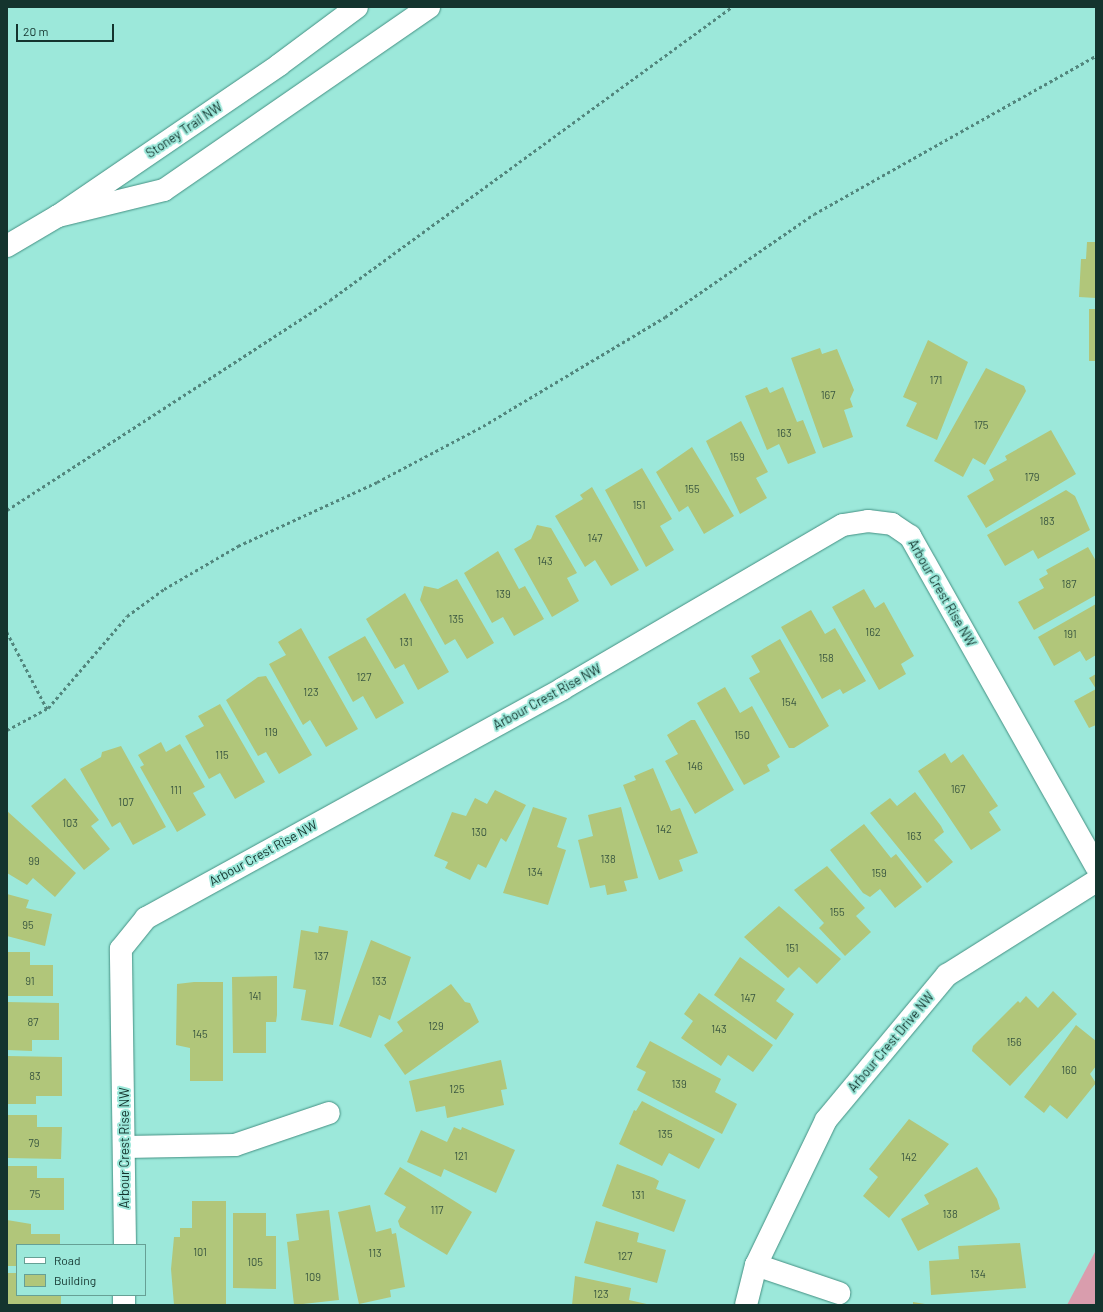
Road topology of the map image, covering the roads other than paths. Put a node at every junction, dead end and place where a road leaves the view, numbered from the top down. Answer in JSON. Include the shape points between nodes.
{"nodes":[{"id":1,"x":357,"y":7,"type":"edge"},
{"id":2,"x":429,"y":7,"type":"edge"},
{"id":3,"x":58,"y":216,"type":"junction"},
{"id":4,"x":7,"y":246,"type":"edge"},
{"id":5,"x":1096,"y":866,"type":"edge"},
{"id":6,"x":1096,"y":881,"type":"edge"},
{"id":7,"x":329,"y":1113,"type":"dead end"},
{"id":8,"x":125,"y":1147,"type":"junction"},
{"id":9,"x":125,"y":1244,"type":"edge"},
{"id":10,"x":756,"y":1265,"type":"junction"},
{"id":11,"x":839,"y":1293,"type":"dead end"},
{"id":12,"x":746,"y":1305,"type":"edge"}],
"edges":[{"from":1,"to":3,"type":"main road","name":"Stoney Trail NW","via":[[279,65]]},
{"from":2,"to":3,"type":"main road","via":[[164,190]]},
{"from":3,"to":4,"type":"main road","name":"Stoney Trail NW"},
{"from":5,"to":8,"type":"main road","name":"Arbour Crest Rise NW","via":[[910,536],[892,524],[868,521],[842,526],[562,689],[146,918],[121,949]]},
{"from":6,"to":10,"type":"main road","name":"Arbour Crest Drive NW","via":[[947,975],[826,1120]]},
{"from":7,"to":8,"type":"main road","via":[[235,1145]]},
{"from":8,"to":9,"type":"main road","name":"Arbour Crest Rise NW"},
{"from":10,"to":11,"type":"main road"},
{"from":10,"to":12,"type":"main road","name":"Arbour Crest Drive NW"}]}
